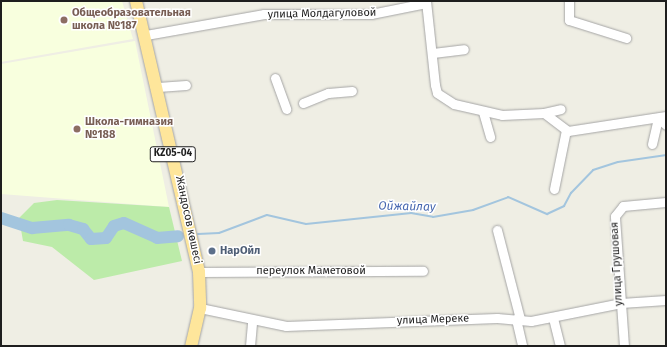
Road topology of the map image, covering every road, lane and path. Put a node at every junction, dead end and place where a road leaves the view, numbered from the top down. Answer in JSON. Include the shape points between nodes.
{"nodes":[{"id":1,"x":136,"y":1,"type":"edge"},
{"id":2,"x":426,"y":2,"type":"edge"},
{"id":3,"x":568,"y":2,"type":"edge"},
{"id":4,"x":146,"y":35,"type":"junction"},
{"id":5,"x":626,"y":38,"type":"dead end"},
{"id":6,"x":464,"y":49,"type":"dead end"},
{"id":7,"x":433,"y":53,"type":"junction"},
{"id":8,"x":275,"y":78,"type":"dead end"},
{"id":9,"x":186,"y":85,"type":"dead end"},
{"id":10,"x":158,"y":87,"type":"junction"},
{"id":11,"x":352,"y":91,"type":"dead end"},
{"id":12,"x":302,"y":103,"type":"dead end"},
{"id":13,"x":561,"y":109,"type":"dead end"},
{"id":14,"x":286,"y":110,"type":"dead end"},
{"id":15,"x":483,"y":112,"type":"junction"},
{"id":16,"x":544,"y":113,"type":"junction"},
{"id":17,"x":662,"y":117,"type":"edge"},
{"id":18,"x":666,"y":125,"type":"edge"},
{"id":19,"x":566,"y":130,"type":"junction"},
{"id":20,"x":490,"y":137,"type":"dead end"},
{"id":21,"x":652,"y":144,"type":"dead end"},
{"id":22,"x":554,"y":189,"type":"dead end"},
{"id":23,"x":666,"y":202,"type":"edge"},
{"id":24,"x":497,"y":230,"type":"dead end"},
{"id":25,"x":423,"y":271,"type":"dead end"},
{"id":26,"x":199,"y":272,"type":"junction"},
{"id":27,"x":666,"y":300,"type":"edge"},
{"id":28,"x":621,"y":303,"type":"junction"},
{"id":29,"x":200,"y":308,"type":"junction"},
{"id":30,"x":553,"y":318,"type":"junction"},
{"id":31,"x":518,"y":319,"type":"junction"},
{"id":32,"x":252,"y":321,"type":"junction"},
{"id":33,"x":191,"y":346,"type":"edge"},
{"id":34,"x":250,"y":346,"type":"edge"},
{"id":35,"x":522,"y":346,"type":"edge"},
{"id":36,"x":560,"y":346,"type":"edge"},
{"id":37,"x":624,"y":346,"type":"edge"}],
"edges":[{"from":1,"to":4,"type":"main road","name":"Жандосов көшесі","number":"KZ05-04"},
{"from":2,"to":4,"type":"street","name":"улица Молдагуловой","via":[[371,14],[264,14]]},
{"from":2,"to":7,"type":"street"},
{"from":3,"to":5,"type":"street","via":[[569,20]]},
{"from":4,"to":10,"type":"main road","name":"Жандосов көшесі","number":"KZ05-04"},
{"from":6,"to":7,"type":"street"},
{"from":7,"to":15,"type":"street","via":[[435,85],[444,98]]},
{"from":8,"to":14,"type":"street"},
{"from":9,"to":10,"type":"street"},
{"from":10,"to":26,"type":"main road","name":"Жандосов көшесі","number":"KZ05-04"},
{"from":11,"to":12,"type":"street","via":[[328,93]]},
{"from":13,"to":16,"type":"street"},
{"from":15,"to":16,"type":"street"},
{"from":15,"to":20,"type":"street"},
{"from":16,"to":19,"type":"street"},
{"from":17,"to":18,"type":"street"},
{"from":17,"to":19,"type":"street"},
{"from":17,"to":21,"type":"street"},
{"from":19,"to":22,"type":"street"},
{"from":23,"to":28,"type":"street","name":"улица Грушовая","via":[[631,204],[616,210]]},
{"from":24,"to":31,"type":"street"},
{"from":25,"to":26,"type":"street","name":"переулок Маметовой"},
{"from":26,"to":29,"type":"main road","name":"Жандосов көшесі","number":"KZ05-04"},
{"from":27,"to":28,"type":"street","name":"улица Мереке"},
{"from":28,"to":30,"type":"street","name":"улица Мереке"},
{"from":28,"to":37,"type":"street","name":"улица Грушовая"},
{"from":29,"to":32,"type":"street","name":"улица Мереке"},
{"from":29,"to":33,"type":"main road","name":"Жандосов көшесі","number":"KZ05-04"},
{"from":30,"to":31,"type":"street","name":"улица Мереке"},
{"from":30,"to":36,"type":"street"},
{"from":31,"to":32,"type":"street","name":"улица Мереке","via":[[286,326]]},
{"from":31,"to":35,"type":"street"},
{"from":32,"to":34,"type":"street"}]}
